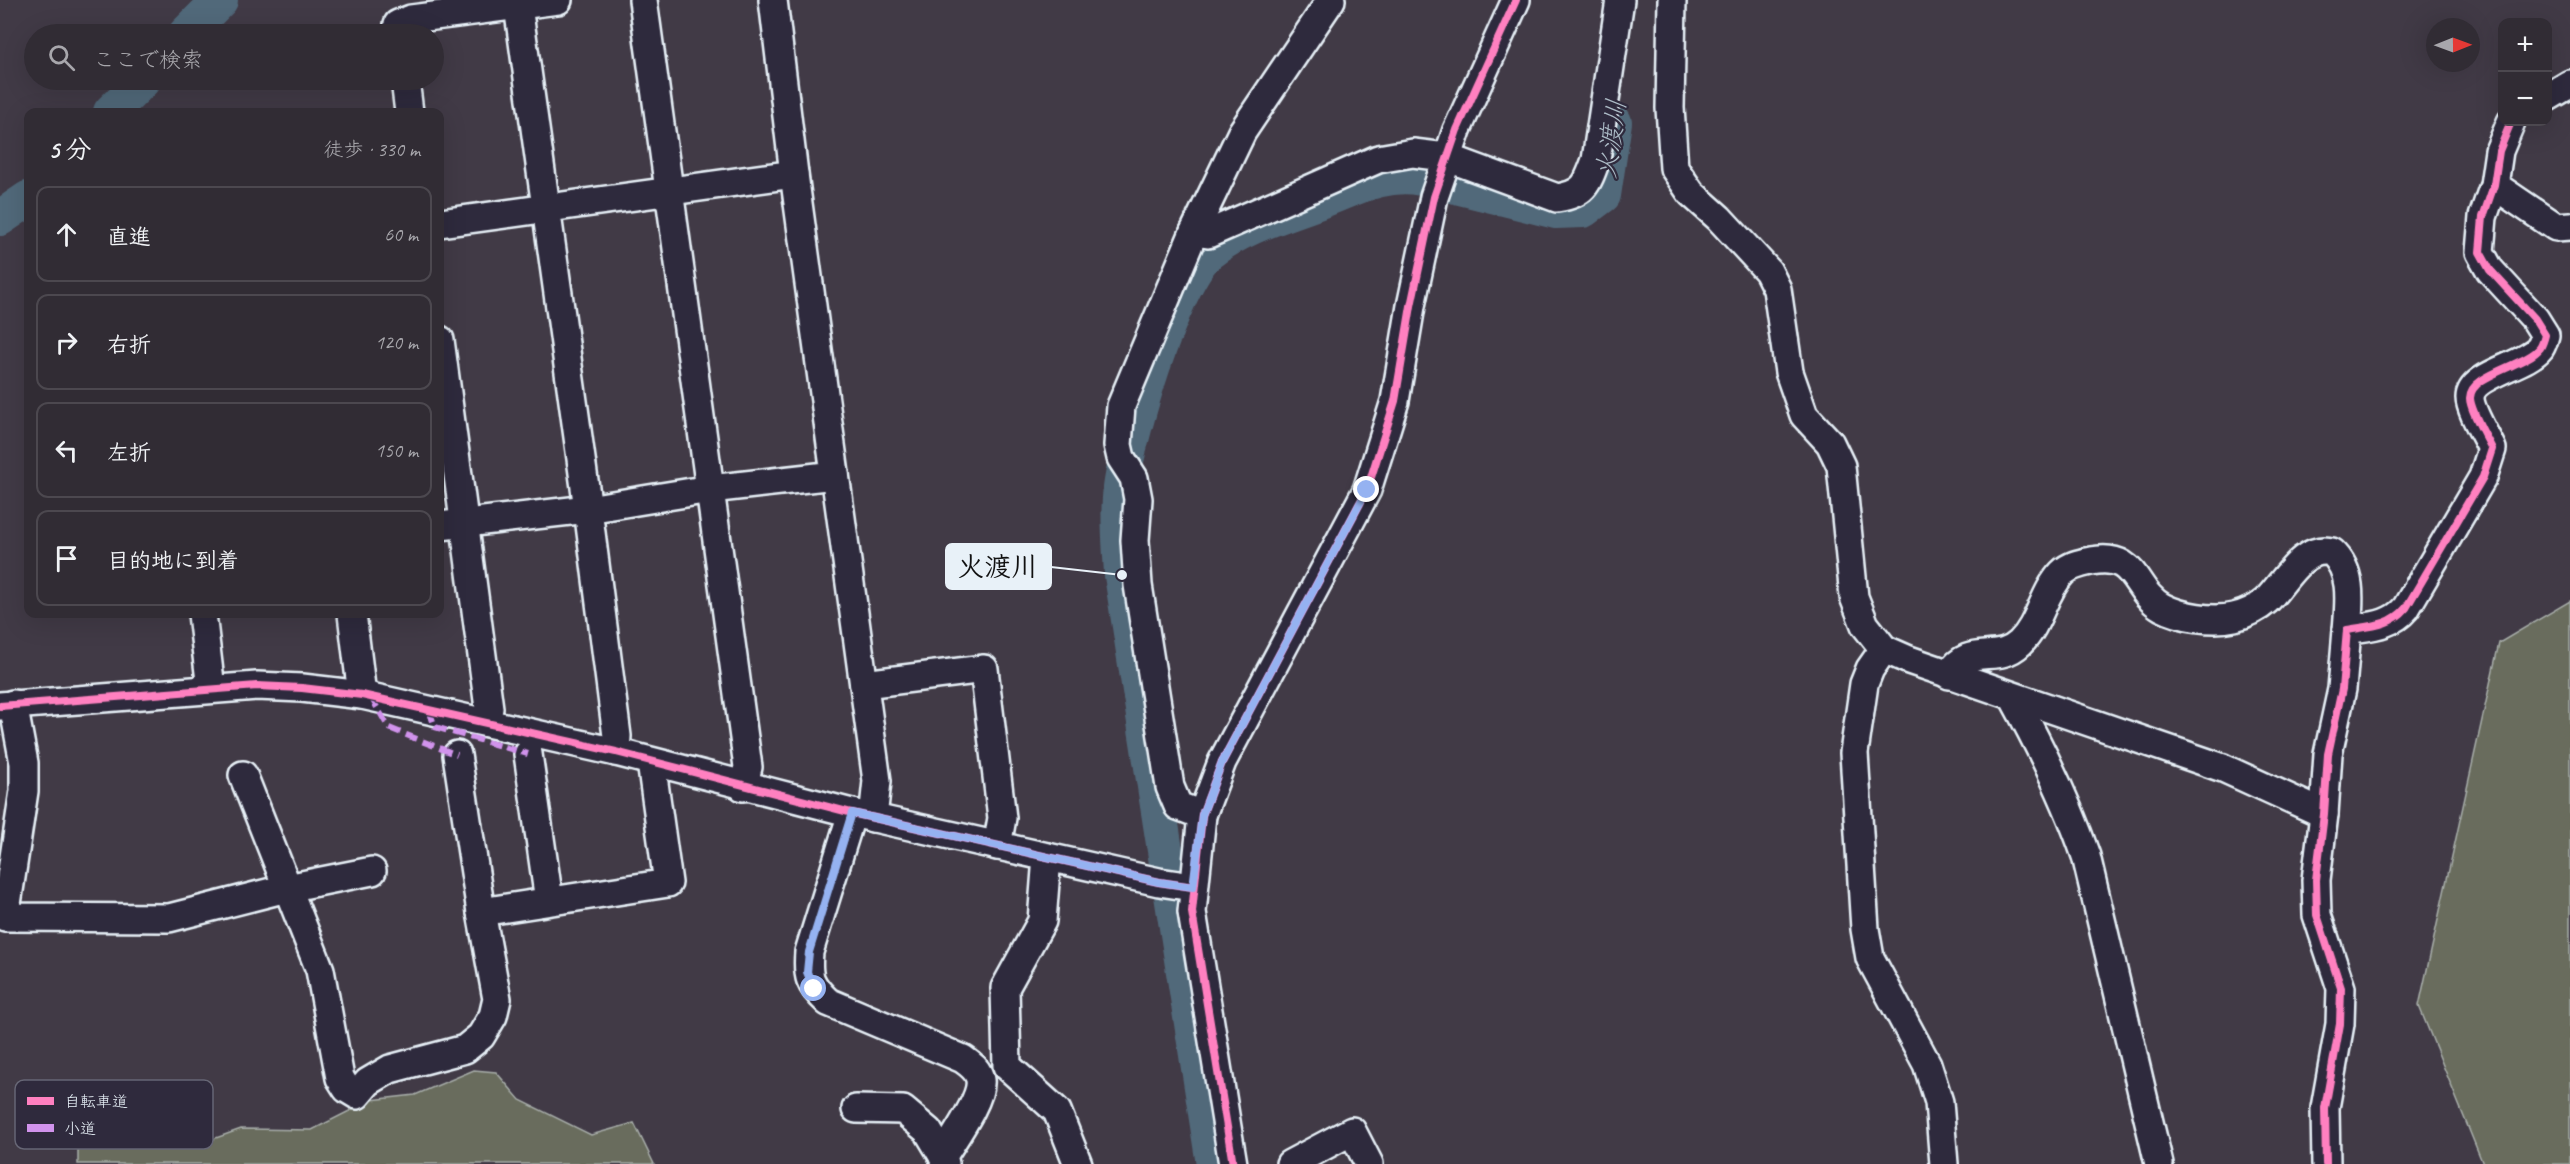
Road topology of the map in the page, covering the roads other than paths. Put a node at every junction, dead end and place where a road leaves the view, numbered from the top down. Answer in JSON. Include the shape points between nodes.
{"nodes":[{"id":1,"x":558,"y":0,"type":"edge"},
{"id":2,"x":643,"y":0,"type":"edge"},
{"id":3,"x":773,"y":0,"type":"edge"},
{"id":4,"x":1331,"y":0,"type":"edge"},
{"id":5,"x":1516,"y":0,"type":"edge"},
{"id":6,"x":1620,"y":0,"type":"edge"},
{"id":7,"x":1672,"y":0,"type":"edge"},
{"id":8,"x":518,"y":6,"type":"junction"},
{"id":9,"x":398,"y":24,"type":"edge"},
{"id":10,"x":2570,"y":84,"type":"edge"},
{"id":11,"x":406,"y":90,"type":"edge"},
{"id":12,"x":2552,"y":94,"type":"edge"},
{"id":13,"x":408,"y":108,"type":"edge"},
{"id":14,"x":2509,"y":126,"type":"edge"},
{"id":15,"x":1446,"y":157,"type":"junction"},
{"id":16,"x":794,"y":174,"type":"junction"},
{"id":17,"x":2494,"y":185,"type":"junction"},
{"id":18,"x":670,"y":192,"type":"junction"},
{"id":19,"x":547,"y":209,"type":"junction"},
{"id":20,"x":444,"y":222,"type":"edge"},
{"id":21,"x":2570,"y":226,"type":"edge"},
{"id":22,"x":1194,"y":232,"type":"junction"},
{"id":23,"x":444,"y":401,"type":"edge"},
{"id":24,"x":835,"y":475,"type":"junction"},
{"id":25,"x":710,"y":489,"type":"junction"},
{"id":26,"x":588,"y":509,"type":"junction"},
{"id":27,"x":452,"y":524,"type":"edge"},
{"id":28,"x":202,"y":618,"type":"edge"},
{"id":29,"x":352,"y":618,"type":"edge"},
{"id":30,"x":2347,"y":630,"type":"junction"},
{"id":31,"x":1884,"y":649,"type":"junction"},
{"id":32,"x":1949,"y":675,"type":"junction"},
{"id":33,"x":864,"y":684,"type":"junction"},
{"id":34,"x":211,"y":689,"type":"junction"},
{"id":35,"x":362,"y":695,"type":"junction"},
{"id":36,"x":2013,"y":697,"type":"junction"},
{"id":37,"x":6,"y":705,"type":"edge"},
{"id":38,"x":486,"y":722,"type":"junction"},
{"id":39,"x":616,"y":752,"type":"junction"},
{"id":40,"x":528,"y":754,"type":"dead end"},
{"id":41,"x":457,"y":755,"type":"dead end"},
{"id":42,"x":651,"y":762,"type":"junction"},
{"id":43,"x":243,"y":775,"type":"dead end"},
{"id":44,"x":743,"y":787,"type":"junction"},
{"id":45,"x":2324,"y":814,"type":"junction"},
{"id":46,"x":1202,"y":815,"type":"junction"},
{"id":47,"x":863,"y":816,"type":"junction"},
{"id":48,"x":997,"y":846,"type":"junction"},
{"id":49,"x":1047,"y":857,"type":"junction"},
{"id":50,"x":372,"y":871,"type":"dead end"},
{"id":51,"x":1177,"y":885,"type":"junction"},
{"id":52,"x":287,"y":888,"type":"junction"},
{"id":53,"x":549,"y":901,"type":"junction"},
{"id":54,"x":481,"y":912,"type":"junction"},
{"id":55,"x":856,"y":1109,"type":"dead end"},
{"id":56,"x":944,"y":1160,"type":"edge"},
{"id":57,"x":1078,"y":1164,"type":"edge"},
{"id":58,"x":1233,"y":1164,"type":"edge"},
{"id":59,"x":1290,"y":1164,"type":"edge"},
{"id":60,"x":1369,"y":1164,"type":"edge"},
{"id":61,"x":1944,"y":1164,"type":"edge"},
{"id":62,"x":2159,"y":1164,"type":"edge"},
{"id":63,"x":2326,"y":1164,"type":"edge"}],
"edges":[{"from":1,"to":8,"type":"street"},
{"from":2,"to":18,"type":"street"},
{"from":3,"to":16,"type":"street"},
{"from":4,"to":22,"type":"street","via":[[1242,132]]},
{"from":5,"to":15,"type":"street"},
{"from":6,"to":15,"type":"street","via":[[1596,160],[1587,184],[1573,195],[1557,198]]},
{"from":7,"to":31,"type":"street","via":[[1670,108],[1674,168],[1691,194],[1768,271],[1777,289],[1789,372],[1804,415],[1830,443],[1841,466],[1854,597],[1864,625]]},
{"from":8,"to":9,"type":"street","via":[[411,19]]},
{"from":8,"to":19,"type":"street"},
{"from":10,"to":12,"type":"street"},
{"from":11,"to":13,"type":"street"},
{"from":14,"to":17,"type":"street","via":[[2499,151]]},
{"from":15,"to":22,"type":"street","via":[[1413,153],[1378,159],[1208,234]]},
{"from":15,"to":46,"type":"street","via":[[1432,208],[1395,401],[1367,490],[1222,762]]},
{"from":16,"to":18,"type":"street"},
{"from":16,"to":24,"type":"street"},
{"from":17,"to":21,"type":"street","via":[[2556,227]]},
{"from":17,"to":30,"type":"street","via":[[2483,217],[2480,252],[2490,270],[2535,318],[2545,335],[2540,348],[2525,360],[2479,381],[2471,390],[2470,400],[2492,449],[2483,477],[2406,608],[2388,623]]},
{"from":18,"to":19,"type":"street"},
{"from":18,"to":25,"type":"street"},
{"from":19,"to":20,"type":"street"},
{"from":19,"to":26,"type":"street"},
{"from":22,"to":46,"type":"street","via":[[1120,406],[1118,445],[1138,499],[1138,585],[1170,787],[1178,806]]},
{"from":23,"to":27,"type":"street"},
{"from":24,"to":25,"type":"street"},
{"from":24,"to":33,"type":"street"},
{"from":25,"to":26,"type":"street"},
{"from":25,"to":44,"type":"street","via":[[748,767]]},
{"from":26,"to":27,"type":"street"},
{"from":26,"to":39,"type":"street"},
{"from":27,"to":38,"type":"street","via":[[489,708]]},
{"from":28,"to":34,"type":"street"},
{"from":29,"to":35,"type":"street"},
{"from":30,"to":32,"type":"street","via":[[2349,586],[2345,572],[2332,552],[2326,550],[2305,559],[2252,611],[2215,619],[2162,607],[2128,567],[2116,560],[2099,560],[2075,564],[2063,572],[2019,645],[1994,655],[1971,656],[1957,662]]},
{"from":30,"to":45,"type":"street","via":[[2342,688],[2328,754]]},
{"from":31,"to":32,"type":"street"},
{"from":31,"to":61,"type":"street","via":[[1864,684],[1854,753],[1864,929],[1870,958],[1927,1064],[1939,1102]]},
{"from":32,"to":36,"type":"street"},
{"from":33,"to":47,"type":"street","via":[[877,781]]},
{"from":33,"to":48,"type":"street","via":[[984,669],[1002,818]]},
{"from":34,"to":35,"type":"street","via":[[257,686]]},
{"from":34,"to":37,"type":"street"},
{"from":35,"to":38,"type":"street"},
{"from":36,"to":45,"type":"street","via":[[2223,768]]},
{"from":36,"to":62,"type":"street","via":[[2032,731],[2086,856]]},
{"from":37,"to":52,"type":"street","via":[[24,764],[24,791],[5,917],[169,918]]},
{"from":38,"to":39,"type":"street"},
{"from":39,"to":42,"type":"street"},
{"from":40,"to":53,"type":"street"},
{"from":41,"to":54,"type":"street"},
{"from":42,"to":44,"type":"street"},
{"from":42,"to":53,"type":"street","via":[[668,883]]},
{"from":43,"to":52,"type":"street"},
{"from":44,"to":47,"type":"street"},
{"from":45,"to":63,"type":"street","via":[[2316,880],[2317,915],[2341,988],[2340,1024],[2325,1108]]},
{"from":46,"to":51,"type":"street"},
{"from":47,"to":48,"type":"street"},
{"from":47,"to":56,"type":"street","via":[[809,952],[807,972],[814,989],[828,1002],[974,1067],[980,1078],[980,1092]]},
{"from":48,"to":49,"type":"street"},
{"from":49,"to":51,"type":"street"},
{"from":49,"to":57,"type":"street","via":[[1042,921],[1005,988],[1007,1066],[1057,1111]]},
{"from":50,"to":52,"type":"street"},
{"from":51,"to":58,"type":"street","via":[[1192,912]]},
{"from":52,"to":54,"type":"street","via":[[320,970],[340,1078],[357,1095],[368,1082],[390,1069],[465,1049],[481,1036],[493,1016],[497,999]]},
{"from":53,"to":54,"type":"street"},
{"from":55,"to":56,"type":"street","via":[[903,1110],[928,1131]]},
{"from":59,"to":60,"type":"street","via":[[1352,1131]]}]}
